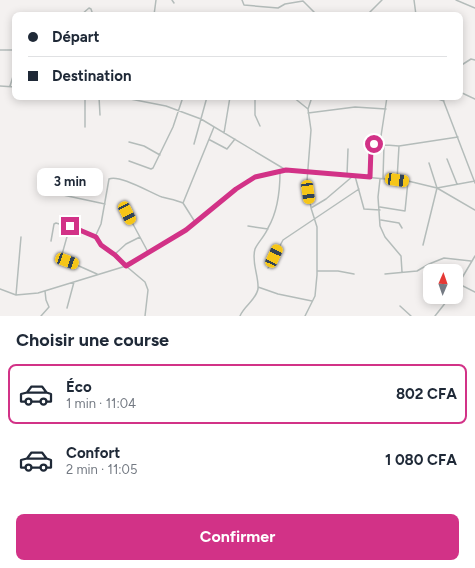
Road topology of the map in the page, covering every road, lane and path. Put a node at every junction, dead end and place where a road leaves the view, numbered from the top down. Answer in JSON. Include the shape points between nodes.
{"nodes":[{"id":1,"x":156,"y":0,"type":"edge"},
{"id":2,"x":172,"y":0,"type":"edge"},
{"id":3,"x":242,"y":0,"type":"edge"},
{"id":4,"x":382,"y":0,"type":"edge"},
{"id":5,"x":414,"y":0,"type":"edge"},
{"id":6,"x":456,"y":0,"type":"edge"},
{"id":7,"x":174,"y":3,"type":"dead end"},
{"id":8,"x":475,"y":8,"type":"edge"},
{"id":9,"x":84,"y":12,"type":"edge"},
{"id":10,"x":92,"y":12,"type":"edge"},
{"id":11,"x":154,"y":12,"type":"edge"},
{"id":12,"x":314,"y":12,"type":"edge"},
{"id":13,"x":370,"y":12,"type":"edge"},
{"id":14,"x":416,"y":12,"type":"edge"},
{"id":15,"x":0,"y":50,"type":"edge"},
{"id":16,"x":12,"y":50,"type":"edge"},
{"id":17,"x":475,"y":56,"type":"edge"},
{"id":18,"x":474,"y":60,"type":"edge"},
{"id":19,"x":463,"y":65,"type":"edge"},
{"id":20,"x":12,"y":80,"type":"edge"},
{"id":21,"x":0,"y":86,"type":"edge"},
{"id":22,"x":10,"y":86,"type":"joint"},
{"id":23,"x":463,"y":93,"type":"edge"},
{"id":24,"x":475,"y":99,"type":"edge"},
{"id":25,"x":85,"y":100,"type":"edge"},
{"id":26,"x":99,"y":100,"type":"edge"},
{"id":27,"x":136,"y":100,"type":"edge"},
{"id":28,"x":181,"y":100,"type":"edge"},
{"id":29,"x":206,"y":100,"type":"edge"},
{"id":30,"x":229,"y":100,"type":"edge"},
{"id":31,"x":255,"y":100,"type":"edge"},
{"id":32,"x":296,"y":100,"type":"edge"},
{"id":33,"x":311,"y":100,"type":"edge"},
{"id":34,"x":387,"y":100,"type":"edge"},
{"id":35,"x":441,"y":100,"type":"edge"},
{"id":36,"x":444,"y":101,"type":"joint"},
{"id":37,"x":386,"y":109,"type":"junction"},
{"id":38,"x":179,"y":110,"type":"junction"},
{"id":39,"x":308,"y":110,"type":"junction"},
{"id":40,"x":308,"y":113,"type":"junction"},
{"id":41,"x":100,"y":115,"type":"dead end"},
{"id":42,"x":201,"y":119,"type":"junction"},
{"id":43,"x":260,"y":126,"type":"dead end"},
{"id":44,"x":85,"y":127,"type":"dead end"},
{"id":45,"x":215,"y":127,"type":"junction"},
{"id":46,"x":224,"y":132,"type":"junction"},
{"id":47,"x":458,"y":137,"type":"junction"},
{"id":48,"x":235,"y":139,"type":"junction"},
{"id":49,"x":210,"y":140,"type":"junction"},
{"id":50,"x":129,"y":142,"type":"dead end"},
{"id":51,"x":194,"y":144,"type":"dead end"},
{"id":52,"x":384,"y":146,"type":"junction"},
{"id":53,"x":399,"y":146,"type":"junction"},
{"id":54,"x":348,"y":150,"type":"dead end"},
{"id":55,"x":160,"y":155,"type":"junction"},
{"id":56,"x":447,"y":159,"type":"dead end"},
{"id":57,"x":129,"y":161,"type":"dead end"},
{"id":58,"x":430,"y":163,"type":"dead end"},
{"id":59,"x":286,"y":170,"type":"junction"},
{"id":60,"x":280,"y":171,"type":"junction"},
{"id":61,"x":307,"y":172,"type":"junction"},
{"id":62,"x":347,"y":175,"type":"junction"},
{"id":63,"x":354,"y":176,"type":"junction"},
{"id":64,"x":370,"y":177,"type":"junction"},
{"id":65,"x":380,"y":178,"type":"junction"},
{"id":66,"x":383,"y":178,"type":"junction"},
{"id":67,"x":397,"y":180,"type":"junction"},
{"id":68,"x":408,"y":181,"type":"junction"},
{"id":69,"x":475,"y":182,"type":"edge"},
{"id":70,"x":457,"y":184,"type":"junction"},
{"id":71,"x":437,"y":188,"type":"junction"},
{"id":72,"x":359,"y":189,"type":"junction"},
{"id":73,"x":63,"y":195,"type":"dead end"},
{"id":74,"x":183,"y":203,"type":"junction"},
{"id":75,"x":104,"y":204,"type":"junction"},
{"id":76,"x":311,"y":208,"type":"junction"},
{"id":77,"x":380,"y":208,"type":"junction"},
{"id":78,"x":475,"y":210,"type":"edge"},
{"id":79,"x":127,"y":213,"type":"dead end"},
{"id":80,"x":314,"y":219,"type":"junction"},
{"id":81,"x":380,"y":220,"type":"junction"},
{"id":82,"x":195,"y":222,"type":"junction"},
{"id":83,"x":70,"y":226,"type":"junction"},
{"id":84,"x":248,"y":226,"type":"dead end"},
{"id":85,"x":402,"y":228,"type":"dead end"},
{"id":86,"x":268,"y":229,"type":"junction"},
{"id":87,"x":21,"y":237,"type":"dead end"},
{"id":88,"x":96,"y":237,"type":"junction"},
{"id":89,"x":140,"y":237,"type":"junction"},
{"id":90,"x":51,"y":241,"type":"dead end"},
{"id":91,"x":423,"y":244,"type":"dead end"},
{"id":92,"x":148,"y":252,"type":"junction"},
{"id":93,"x":115,"y":255,"type":"junction"},
{"id":94,"x":475,"y":256,"type":"edge"},
{"id":95,"x":471,"y":261,"type":"junction"},
{"id":96,"x":126,"y":266,"type":"junction"},
{"id":97,"x":268,"y":268,"type":"dead end"},
{"id":98,"x":317,"y":271,"type":"junction"},
{"id":99,"x":402,"y":272,"type":"junction"},
{"id":100,"x":97,"y":274,"type":"junction"},
{"id":101,"x":354,"y":274,"type":"dead end"},
{"id":102,"x":385,"y":274,"type":"dead end"},
{"id":103,"x":463,"y":276,"type":"edge"},
{"id":104,"x":74,"y":282,"type":"junction"},
{"id":105,"x":463,"y":286,"type":"edge"},
{"id":106,"x":258,"y":287,"type":"junction"},
{"id":107,"x":0,"y":289,"type":"edge"},
{"id":108,"x":45,"y":291,"type":"junction"},
{"id":109,"x":475,"y":292,"type":"edge"},
{"id":110,"x":16,"y":295,"type":"junction"},
{"id":111,"x":312,"y":301,"type":"junction"},
{"id":112,"x":444,"y":304,"type":"edge"},
{"id":113,"x":400,"y":306,"type":"dead end"},
{"id":114,"x":67,"y":308,"type":"dead end"},
{"id":115,"x":41,"y":316,"type":"edge"},
{"id":116,"x":145,"y":316,"type":"edge"},
{"id":117,"x":240,"y":316,"type":"edge"},
{"id":118,"x":305,"y":316,"type":"edge"},
{"id":119,"x":411,"y":316,"type":"edge"},
{"id":120,"x":435,"y":316,"type":"edge"}],
"edges":[{"from":1,"to":11,"type":"street"},
{"from":2,"to":7,"type":"street"},
{"from":3,"to":12,"type":"street","via":[[244,5],[278,8],[303,1]]},
{"from":4,"to":13,"type":"street"},
{"from":5,"to":14,"type":"street"},
{"from":6,"to":8,"type":"street"},
{"from":9,"to":10,"type":"street","via":[[89,8]]},
{"from":15,"to":16,"type":"street"},
{"from":17,"to":18,"type":"street"},
{"from":18,"to":19,"type":"street"},
{"from":20,"to":22,"type":"street"},
{"from":21,"to":22,"type":"street"},
{"from":23,"to":24,"type":"street"},
{"from":25,"to":44,"type":"street"},
{"from":26,"to":41,"type":"street"},
{"from":27,"to":38,"type":"street"},
{"from":28,"to":38,"type":"street"},
{"from":29,"to":42,"type":"street"},
{"from":30,"to":46,"type":"street"},
{"from":31,"to":43,"type":"street","via":[[255,115]]},
{"from":32,"to":39,"type":"street"},
{"from":33,"to":39,"type":"street"},
{"from":34,"to":37,"type":"street"},
{"from":35,"to":36,"type":"street"},
{"from":36,"to":47,"type":"street"},
{"from":37,"to":40,"type":"street","via":[[355,107]]},
{"from":37,"to":52,"type":"street","via":[[381,136]]},
{"from":38,"to":42,"type":"street"},
{"from":38,"to":55,"type":"street"},
{"from":39,"to":40,"type":"street"},
{"from":40,"to":61,"type":"street","via":[[311,130]]},
{"from":42,"to":45,"type":"street"},
{"from":42,"to":51,"type":"street"},
{"from":45,"to":46,"type":"street"},
{"from":45,"to":49,"type":"street"},
{"from":46,"to":48,"type":"street"},
{"from":47,"to":53,"type":"street"},
{"from":47,"to":69,"type":"street"},
{"from":48,"to":49,"type":"street","via":[[226,149]]},
{"from":48,"to":59,"type":"street"},
{"from":49,"to":74,"type":"street"},
{"from":50,"to":55,"type":"street","via":[[144,146]]},
{"from":52,"to":53,"type":"street"},
{"from":52,"to":64,"type":"street","via":[[372,146]]},
{"from":52,"to":66,"type":"street"},
{"from":53,"to":67,"type":"street"},
{"from":54,"to":62,"type":"street"},
{"from":55,"to":57,"type":"street","via":[[151,169]]},
{"from":56,"to":70,"type":"street"},
{"from":58,"to":71,"type":"street"},
{"from":59,"to":60,"type":"street"},
{"from":59,"to":61,"type":"street"},
{"from":60,"to":82,"type":"street","via":[[263,174],[245,182]]},
{"from":60,"to":86,"type":"street","via":[[278,200]]},
{"from":61,"to":62,"type":"street"},
{"from":61,"to":76,"type":"street"},
{"from":62,"to":63,"type":"street"},
{"from":63,"to":64,"type":"street"},
{"from":63,"to":72,"type":"street"},
{"from":63,"to":76,"type":"street"},
{"from":64,"to":65,"type":"street"},
{"from":65,"to":66,"type":"street"},
{"from":65,"to":77,"type":"street"},
{"from":66,"to":67,"type":"street"},
{"from":67,"to":68,"type":"street"},
{"from":68,"to":71,"type":"street"},
{"from":68,"to":77,"type":"street","via":[[405,211]]},
{"from":69,"to":70,"type":"street"},
{"from":70,"to":71,"type":"street"},
{"from":71,"to":78,"type":"street"},
{"from":71,"to":91,"type":"street"},
{"from":72,"to":77,"type":"street","via":[[364,209]]},
{"from":72,"to":80,"type":"street"},
{"from":73,"to":75,"type":"street"},
{"from":74,"to":75,"type":"street","via":[[110,178]]},
{"from":74,"to":82,"type":"street"},
{"from":75,"to":88,"type":"street"},
{"from":76,"to":80,"type":"street"},
{"from":77,"to":81,"type":"street"},
{"from":79,"to":89,"type":"street"},
{"from":80,"to":97,"type":"street","via":[[283,240]]},
{"from":80,"to":98,"type":"street","via":[[317,227]]},
{"from":81,"to":85,"type":"street","via":[[399,223]]},
{"from":81,"to":99,"type":"street","via":[[382,230],[401,256]]},
{"from":82,"to":92,"type":"street"},
{"from":83,"to":88,"type":"street"},
{"from":83,"to":90,"type":"street","via":[[54,224]]},
{"from":83,"to":100,"type":"street","via":[[60,258]]},
{"from":84,"to":86,"type":"street"},
{"from":86,"to":106,"type":"street","via":[[254,251]]},
{"from":87,"to":110,"type":"street"},
{"from":88,"to":93,"type":"street","via":[[101,245]]},
{"from":89,"to":92,"type":"street"},
{"from":89,"to":93,"type":"street","via":[[126,244]]},
{"from":92,"to":96,"type":"street"},
{"from":93,"to":96,"type":"street"},
{"from":94,"to":95,"type":"street"},
{"from":95,"to":99,"type":"street","via":[[444,258],[417,271]]},
{"from":95,"to":103,"type":"street"},
{"from":96,"to":100,"type":"street"},
{"from":96,"to":116,"type":"street","via":[[145,282],[148,290]]},
{"from":98,"to":101,"type":"street"},
{"from":98,"to":111,"type":"street"},
{"from":99,"to":102,"type":"street"},
{"from":100,"to":104,"type":"street"},
{"from":104,"to":108,"type":"street"},
{"from":104,"to":114,"type":"street"},
{"from":105,"to":109,"type":"street"},
{"from":106,"to":111,"type":"street"},
{"from":106,"to":117,"type":"street","via":[[256,296],[243,309]]},
{"from":107,"to":110,"type":"street"},
{"from":108,"to":110,"type":"street"},
{"from":108,"to":115,"type":"street","via":[[49,307]]},
{"from":111,"to":118,"type":"street"},
{"from":112,"to":120,"type":"street"},
{"from":113,"to":119,"type":"street"}]}
